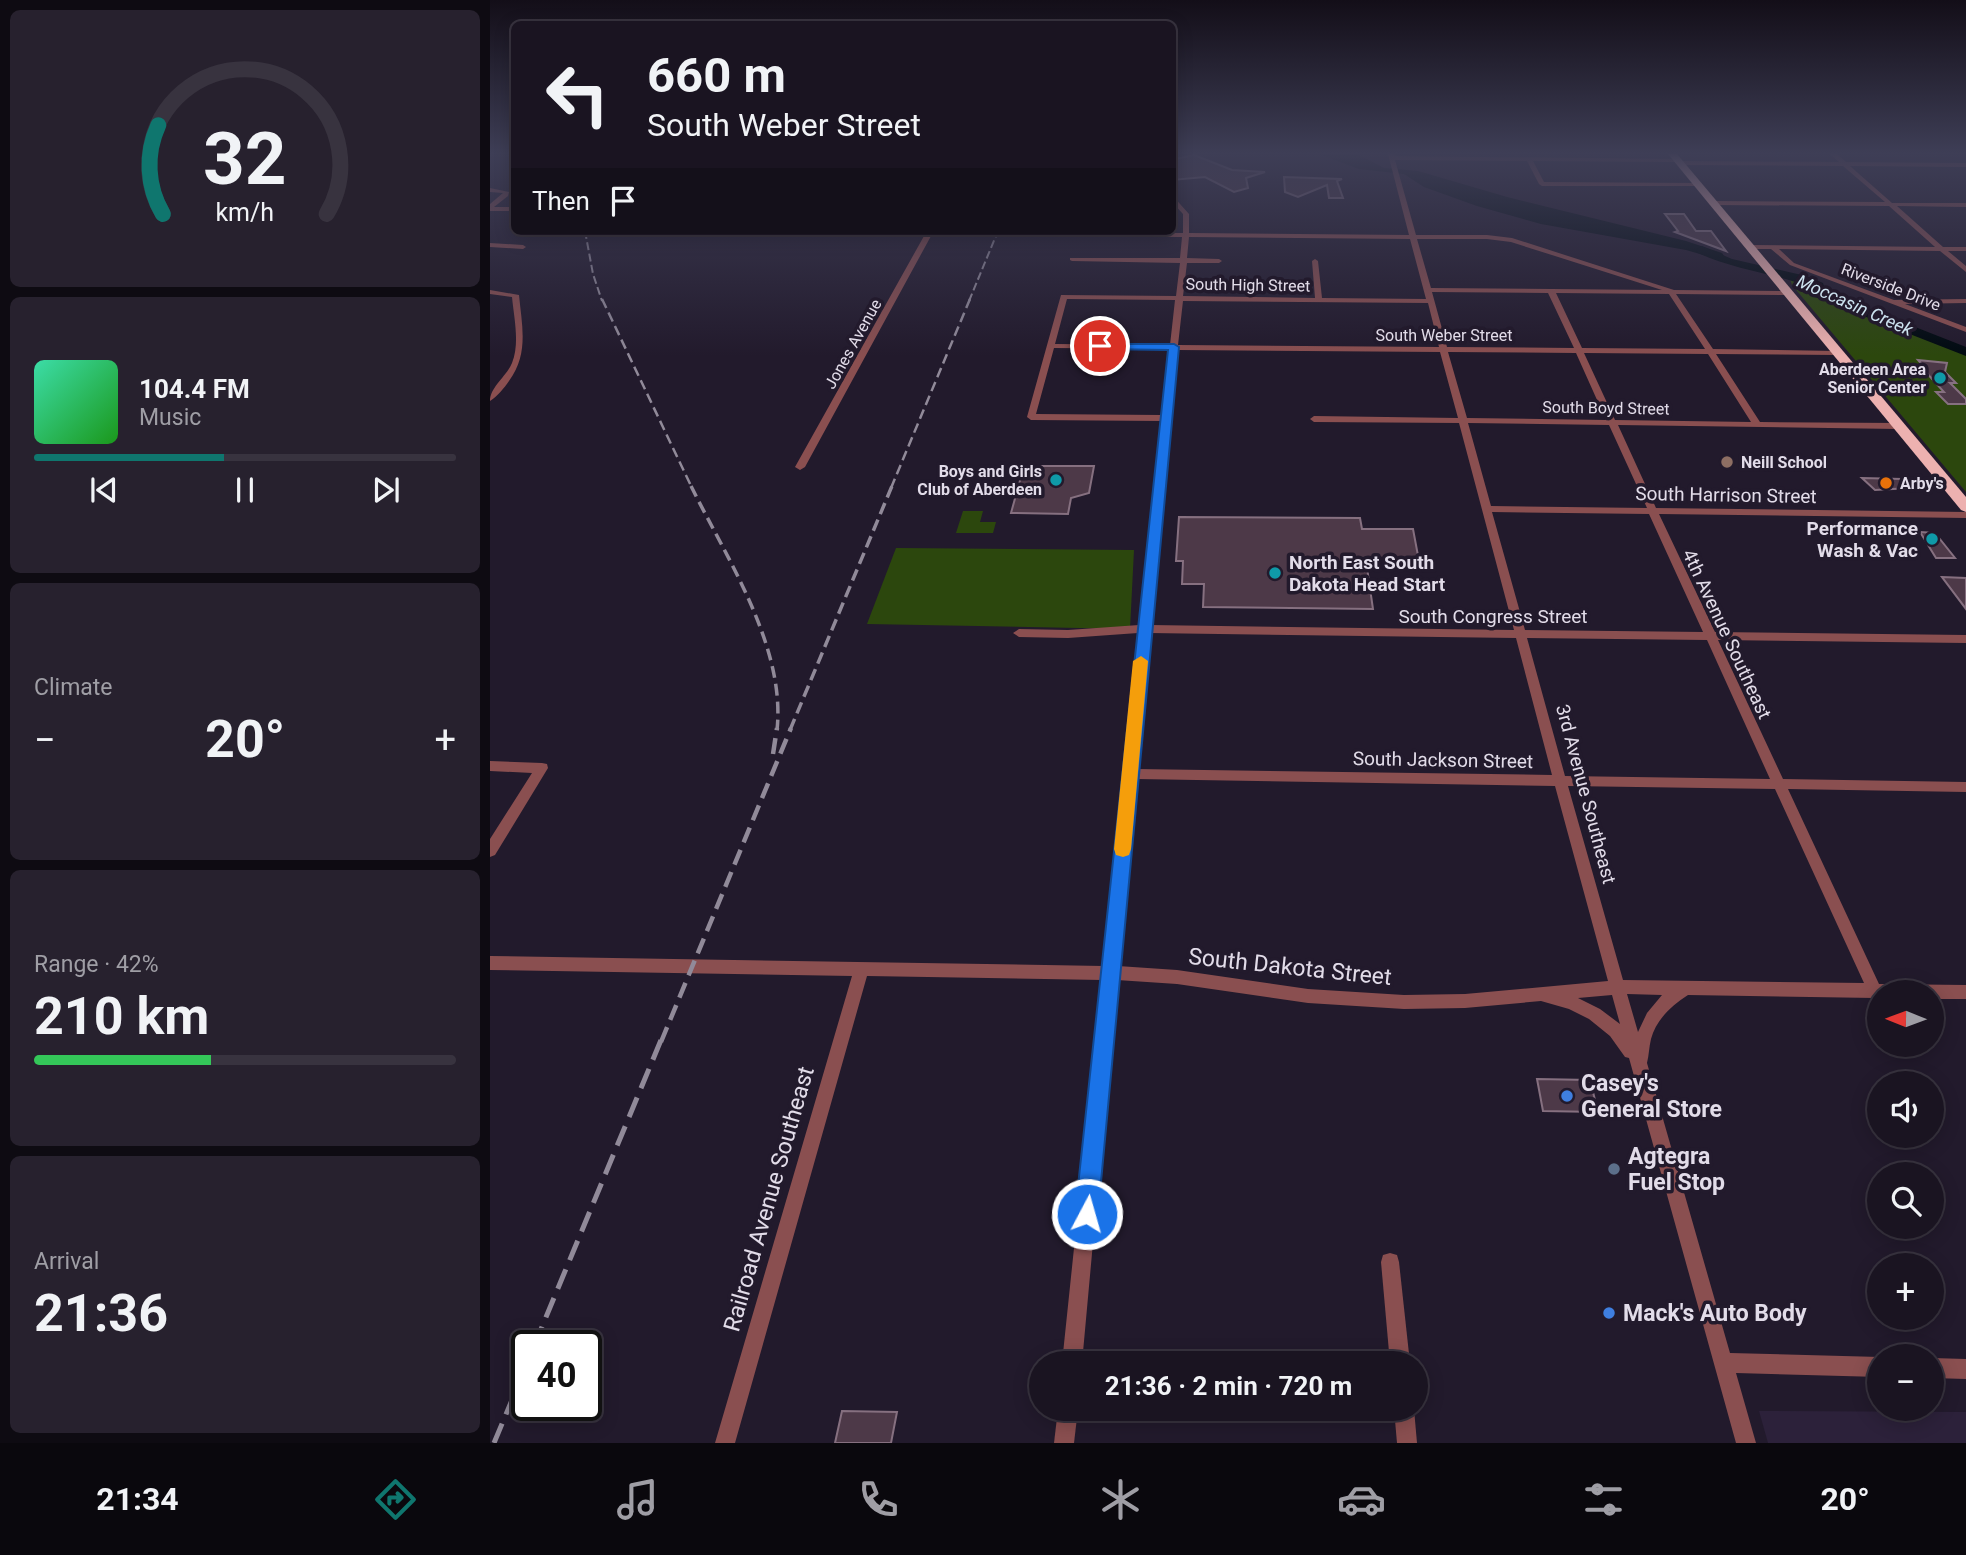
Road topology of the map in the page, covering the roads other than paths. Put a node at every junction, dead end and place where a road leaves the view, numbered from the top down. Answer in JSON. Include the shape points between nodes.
{"nodes":[{"id":1,"x":1186,"y":221,"type":"edge"},
{"id":2,"x":1409,"y":221,"type":"edge"},
{"id":3,"x":1728,"y":221,"type":"edge"},
{"id":4,"x":1910,"y":221,"type":"edge"},
{"id":5,"x":928,"y":235,"type":"edge"},
{"id":6,"x":1176,"y":235,"type":"edge"},
{"id":7,"x":1186,"y":235,"type":"junction"},
{"id":8,"x":1414,"y":237,"type":"junction"},
{"id":9,"x":490,"y":244,"type":"edge"},
{"id":10,"x":523,"y":247,"type":"dead end"},
{"id":11,"x":1749,"y":247,"type":"junction"},
{"id":12,"x":1772,"y":247,"type":"junction"},
{"id":13,"x":1942,"y":249,"type":"junction"},
{"id":14,"x":1966,"y":249,"type":"edge"},
{"id":15,"x":1072,"y":259,"type":"dead end"},
{"id":16,"x":1184,"y":260,"type":"junction"},
{"id":17,"x":1219,"y":261,"type":"dead end"},
{"id":18,"x":1315,"y":261,"type":"dead end"},
{"id":19,"x":1966,"y":270,"type":"edge"},
{"id":20,"x":1783,"y":287,"type":"junction"},
{"id":21,"x":1551,"y":291,"type":"junction"},
{"id":22,"x":490,"y":292,"type":"edge"},
{"id":23,"x":1672,"y":292,"type":"junction"},
{"id":24,"x":1430,"y":295,"type":"junction"},
{"id":25,"x":1179,"y":298,"type":"junction"},
{"id":26,"x":1319,"y":300,"type":"junction"},
{"id":27,"x":1966,"y":301,"type":"edge"},
{"id":28,"x":1892,"y":302,"type":"junction"},
{"id":29,"x":1966,"y":330,"type":"edge"},
{"id":30,"x":1050,"y":346,"type":"junction"},
{"id":31,"x":1174,"y":347,"type":"junction"},
{"id":32,"x":1444,"y":349,"type":"junction"},
{"id":33,"x":1578,"y":351,"type":"junction"},
{"id":34,"x":1712,"y":352,"type":"junction"},
{"id":35,"x":1837,"y":353,"type":"junction"},
{"id":36,"x":490,"y":398,"type":"edge"},
{"id":37,"x":1165,"y":418,"type":"junction"},
{"id":38,"x":1314,"y":419,"type":"dead end"},
{"id":39,"x":1463,"y":421,"type":"junction"},
{"id":40,"x":1610,"y":422,"type":"junction"},
{"id":41,"x":1757,"y":424,"type":"junction"},
{"id":42,"x":1898,"y":426,"type":"junction"},
{"id":43,"x":800,"y":467,"type":"dead end"},
{"id":44,"x":1966,"y":507,"type":"edge"},
{"id":45,"x":1487,"y":509,"type":"junction"},
{"id":46,"x":1651,"y":512,"type":"junction"},
{"id":47,"x":1966,"y":515,"type":"edge"},
{"id":48,"x":1144,"y":629,"type":"junction"},
{"id":49,"x":1019,"y":633,"type":"dead end"},
{"id":50,"x":1520,"y":633,"type":"junction"},
{"id":51,"x":1709,"y":636,"type":"junction"},
{"id":52,"x":1966,"y":639,"type":"edge"},
{"id":53,"x":490,"y":766,"type":"edge"},
{"id":54,"x":1130,"y":774,"type":"junction"},
{"id":55,"x":1560,"y":782,"type":"junction"},
{"id":56,"x":1777,"y":784,"type":"junction"},
{"id":57,"x":1966,"y":787,"type":"edge"},
{"id":58,"x":490,"y":851,"type":"edge"},
{"id":59,"x":490,"y":963,"type":"edge"},
{"id":60,"x":693,"y":967,"type":"joint"},
{"id":61,"x":861,"y":970,"type":"junction"},
{"id":62,"x":1110,"y":973,"type":"junction"},
{"id":63,"x":1870,"y":980,"type":"edge"},
{"id":64,"x":1617,"y":987,"type":"junction"},
{"id":65,"x":1687,"y":988,"type":"junction"},
{"id":66,"x":1867,"y":991,"type":"edge"},
{"id":67,"x":1944,"y":992,"type":"edge"},
{"id":68,"x":1966,"y":992,"type":"edge"},
{"id":69,"x":1531,"y":994,"type":"junction"},
{"id":70,"x":1640,"y":1066,"type":"junction"},
{"id":71,"x":1391,"y":1262,"type":"dead end"},
{"id":72,"x":1073,"y":1351,"type":"edge"},
{"id":73,"x":1399,"y":1351,"type":"edge"},
{"id":74,"x":1723,"y":1363,"type":"junction"},
{"id":75,"x":1867,"y":1367,"type":"edge"},
{"id":76,"x":1944,"y":1368,"type":"edge"},
{"id":77,"x":1966,"y":1369,"type":"edge"},
{"id":78,"x":1067,"y":1421,"type":"edge"},
{"id":79,"x":1405,"y":1421,"type":"edge"},
{"id":80,"x":725,"y":1443,"type":"edge"},
{"id":81,"x":1064,"y":1443,"type":"edge"},
{"id":82,"x":1407,"y":1443,"type":"edge"},
{"id":83,"x":1746,"y":1443,"type":"edge"}],
"edges":[{"from":1,"to":7,"type":"street"},
{"from":2,"to":8,"type":"street","name":"3rd Avenue Southeast"},
{"from":3,"to":11,"type":"highway"},
{"from":4,"to":13,"type":"street"},
{"from":5,"to":43,"type":"street","name":"Jones Avenue"},
{"from":6,"to":7,"type":"street"},
{"from":7,"to":8,"type":"street"},
{"from":7,"to":16,"type":"street"},
{"from":8,"to":23,"type":"street","via":[[1513,240]]},
{"from":8,"to":24,"type":"street","name":"3rd Avenue Southeast"},
{"from":9,"to":10,"type":"street"},
{"from":11,"to":12,"type":"street"},
{"from":11,"to":20,"type":"highway"},
{"from":12,"to":13,"type":"street"},
{"from":12,"to":28,"type":"street","name":"Riverside Drive","via":[[1792,264]]},
{"from":13,"to":14,"type":"street"},
{"from":13,"to":19,"type":"street"},
{"from":15,"to":16,"type":"street"},
{"from":16,"to":17,"type":"street"},
{"from":16,"to":25,"type":"street"},
{"from":18,"to":26,"type":"street"},
{"from":20,"to":23,"type":"street","name":"South High Street"},
{"from":20,"to":35,"type":"highway"},
{"from":21,"to":23,"type":"street","name":"South High Street"},
{"from":21,"to":24,"type":"street","name":"South High Street"},
{"from":21,"to":33,"type":"street","name":"4th Avenue Southeast"},
{"from":22,"to":36,"type":"street","via":[[513,293],[520,357]]},
{"from":23,"to":34,"type":"street"},
{"from":24,"to":26,"type":"street","name":"South High Street"},
{"from":24,"to":32,"type":"street","name":"3rd Avenue Southeast"},
{"from":25,"to":26,"type":"street","name":"South High Street"},
{"from":25,"to":30,"type":"street","name":"South High Street","via":[[1064,297]]},
{"from":25,"to":31,"type":"street"},
{"from":27,"to":28,"type":"street"},
{"from":28,"to":29,"type":"street","name":"Riverside Drive"},
{"from":30,"to":31,"type":"street","name":"South Weber Street"},
{"from":30,"to":37,"type":"street","via":[[1031,417]]},
{"from":31,"to":32,"type":"street","name":"South Weber Street"},
{"from":31,"to":37,"type":"street"},
{"from":32,"to":33,"type":"street","name":"South Weber Street"},
{"from":32,"to":39,"type":"street","name":"3rd Avenue Southeast"},
{"from":33,"to":34,"type":"street","name":"South Weber Street"},
{"from":33,"to":40,"type":"street","name":"4th Avenue Southeast"},
{"from":34,"to":35,"type":"street","name":"South Weber Street"},
{"from":34,"to":41,"type":"street"},
{"from":35,"to":42,"type":"highway"},
{"from":37,"to":48,"type":"street"},
{"from":38,"to":39,"type":"street","name":"South Boyd Street"},
{"from":39,"to":40,"type":"street","name":"South Boyd Street"},
{"from":39,"to":45,"type":"street","name":"3rd Avenue Southeast"},
{"from":40,"to":41,"type":"street","name":"South Boyd Street"},
{"from":40,"to":46,"type":"street","name":"4th Avenue Southeast"},
{"from":41,"to":42,"type":"street","name":"South Boyd Street"},
{"from":42,"to":44,"type":"highway"},
{"from":45,"to":46,"type":"street","name":"South Harrison Street"},
{"from":45,"to":50,"type":"street","name":"3rd Avenue Southeast"},
{"from":46,"to":47,"type":"street","name":"South Harrison Street"},
{"from":46,"to":51,"type":"street","name":"4th Avenue Southeast"},
{"from":48,"to":49,"type":"street","name":"South Congress Street"},
{"from":48,"to":50,"type":"street","name":"South Congress Street"},
{"from":48,"to":54,"type":"street"},
{"from":50,"to":51,"type":"street","name":"South Congress Street"},
{"from":50,"to":55,"type":"street","name":"3rd Avenue Southeast"},
{"from":51,"to":52,"type":"street","name":"South Congress Street"},
{"from":51,"to":56,"type":"street","name":"4th Avenue Southeast"},
{"from":53,"to":58,"type":"street","via":[[542,768]]},
{"from":54,"to":55,"type":"street","name":"South Jackson Street"},
{"from":54,"to":62,"type":"street"},
{"from":55,"to":56,"type":"street","name":"South Jackson Street"},
{"from":55,"to":64,"type":"street","name":"3rd Avenue Southeast"},
{"from":56,"to":57,"type":"street","name":"South Jackson Street"},
{"from":56,"to":63,"type":"street","name":"4th Avenue Southeast"},
{"from":59,"to":60,"type":"street"},
{"from":60,"to":61,"type":"street","name":"South Dakota Street"},
{"from":61,"to":62,"type":"street","name":"South Dakota Street"},
{"from":61,"to":80,"type":"street","name":"Railroad Avenue Southeast"},
{"from":62,"to":69,"type":"street","name":"South Dakota Street","via":[[1368,1001],[1465,1001]]},
{"from":62,"to":72,"type":"street"},
{"from":64,"to":65,"type":"street","name":"South Dakota Street"},
{"from":64,"to":69,"type":"street","name":"South Dakota Street"},
{"from":64,"to":70,"type":"street","name":"3rd Avenue Southeast"},
{"from":65,"to":66,"type":"street","name":"South Dakota Street"},
{"from":65,"to":70,"type":"street","via":[[1652,1018],[1641,1047]]},
{"from":67,"to":68,"type":"street","name":"South Dakota Street"},
{"from":69,"to":70,"type":"street","via":[[1580,1007],[1605,1022],[1629,1045]]},
{"from":70,"to":74,"type":"street","name":"3rd Avenue Southeast"},
{"from":71,"to":73,"type":"street"},
{"from":74,"to":75,"type":"street"},
{"from":74,"to":83,"type":"street","name":"3rd Avenue Southeast"},
{"from":76,"to":77,"type":"street"},
{"from":78,"to":81,"type":"street"},
{"from":79,"to":82,"type":"street"}]}
